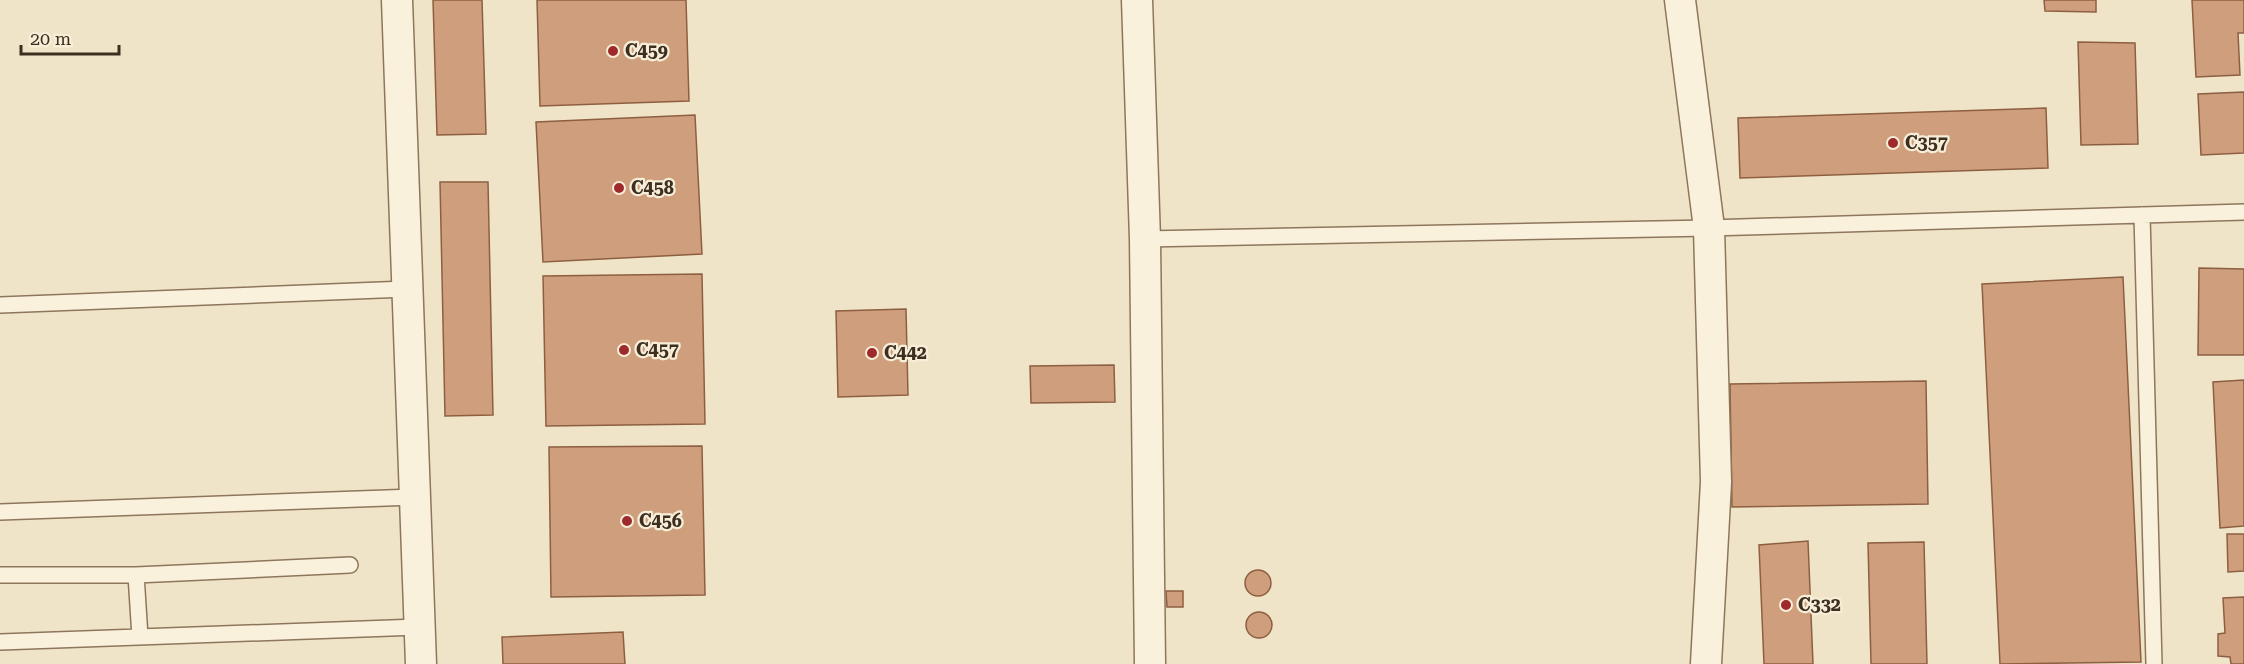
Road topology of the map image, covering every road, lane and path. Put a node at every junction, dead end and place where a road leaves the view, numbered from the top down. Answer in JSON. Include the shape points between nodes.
{"nodes":[{"id":1,"x":397,"y":0,"type":"edge"},
{"id":2,"x":1137,"y":0,"type":"edge"},
{"id":3,"x":1680,"y":0,"type":"edge"},
{"id":4,"x":2244,"y":212,"type":"edge"},
{"id":5,"x":2142,"y":215,"type":"junction"},
{"id":6,"x":1709,"y":228,"type":"junction"},
{"id":7,"x":1145,"y":239,"type":"junction"},
{"id":8,"x":406,"y":289,"type":"junction"},
{"id":9,"x":0,"y":305,"type":"edge"},
{"id":10,"x":414,"y":497,"type":"junction"},
{"id":11,"x":0,"y":512,"type":"edge"},
{"id":12,"x":350,"y":564,"type":"dead end"},
{"id":13,"x":0,"y":575,"type":"edge"},
{"id":14,"x":136,"y":575,"type":"junction"},
{"id":15,"x":418,"y":627,"type":"junction"},
{"id":16,"x":140,"y":637,"type":"junction"},
{"id":17,"x":0,"y":642,"type":"edge"},
{"id":18,"x":420,"y":664,"type":"edge"},
{"id":19,"x":1150,"y":664,"type":"edge"},
{"id":20,"x":1706,"y":664,"type":"edge"},
{"id":21,"x":2154,"y":664,"type":"edge"}],
"edges":[{"from":1,"to":8,"type":"street"},
{"from":2,"to":7,"type":"street"},
{"from":3,"to":6,"type":"street"},
{"from":4,"to":5,"type":"lane"},
{"from":5,"to":6,"type":"lane"},
{"from":5,"to":21,"type":"lane"},
{"from":6,"to":7,"type":"lane"},
{"from":6,"to":20,"type":"street","via":[[1716,482]]},
{"from":7,"to":19,"type":"street"},
{"from":8,"to":9,"type":"lane"},
{"from":8,"to":10,"type":"street"},
{"from":10,"to":11,"type":"lane"},
{"from":10,"to":15,"type":"street"},
{"from":12,"to":14,"type":"lane"},
{"from":13,"to":14,"type":"lane"},
{"from":14,"to":16,"type":"lane"},
{"from":15,"to":16,"type":"lane"},
{"from":15,"to":18,"type":"street"},
{"from":16,"to":17,"type":"lane"}]}
